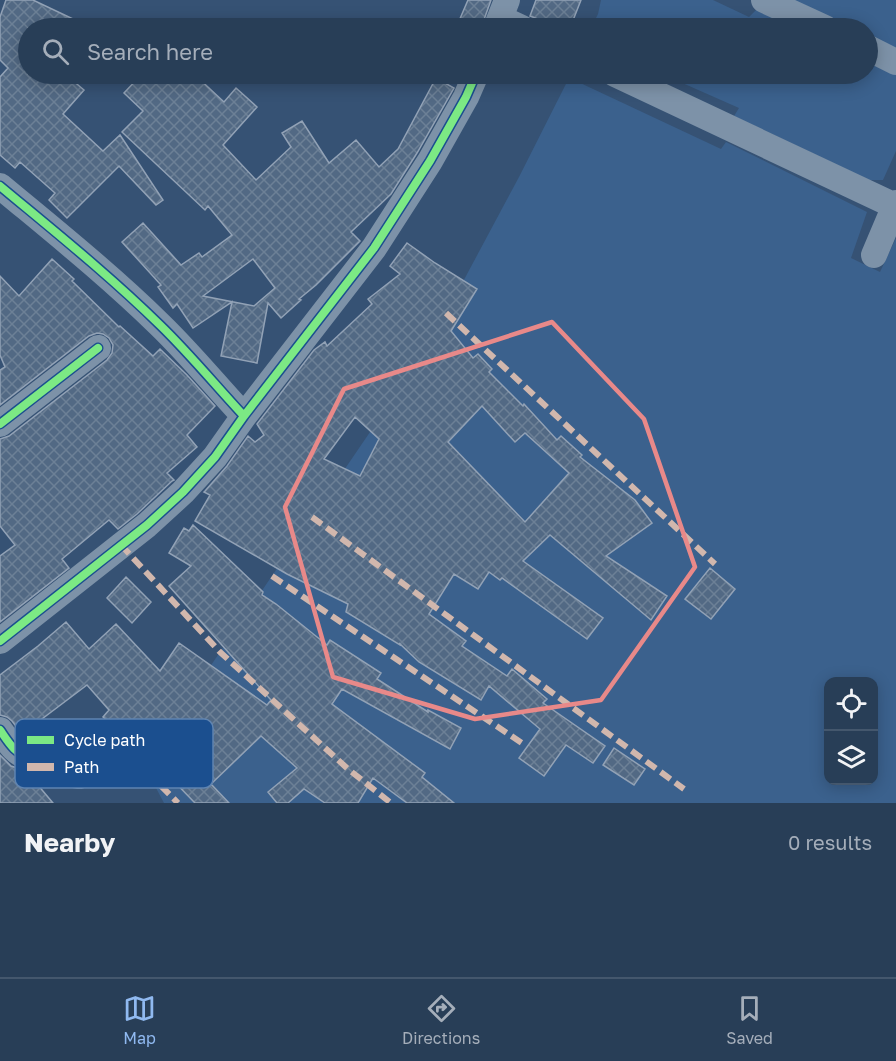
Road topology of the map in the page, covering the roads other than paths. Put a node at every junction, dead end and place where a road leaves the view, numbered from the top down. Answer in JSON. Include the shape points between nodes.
{"nodes":[{"id":1,"x":764,"y":0,"type":"edge"},
{"id":2,"x":803,"y":18,"type":"edge"},
{"id":3,"x":878,"y":53,"type":"edge"},
{"id":4,"x":896,"y":62,"type":"edge"},
{"id":5,"x":472,"y":84,"type":"edge"},
{"id":6,"x":637,"y":84,"type":"edge"},
{"id":7,"x":0,"y":186,"type":"edge"},
{"id":8,"x":895,"y":204,"type":"edge"},
{"id":9,"x":874,"y":255,"type":"dead end"},
{"id":10,"x":98,"y":348,"type":"dead end"},
{"id":11,"x":244,"y":416,"type":"junction"},
{"id":12,"x":0,"y":424,"type":"edge"},
{"id":13,"x":0,"y":641,"type":"edge"},
{"id":14,"x":0,"y":730,"type":"edge"},
{"id":15,"x":15,"y":749,"type":"edge"}],
"edges":[{"from":1,"to":2,"type":"street"},
{"from":3,"to":4,"type":"street"},
{"from":5,"to":11,"type":"street","via":[[430,161],[374,248]]},
{"from":6,"to":8,"type":"street"},
{"from":7,"to":11,"type":"street","via":[[99,268],[160,325]]},
{"from":8,"to":9,"type":"street"},
{"from":10,"to":12,"type":"street"},
{"from":11,"to":13,"type":"street","via":[[215,457],[183,492]]},
{"from":14,"to":15,"type":"street"}]}
